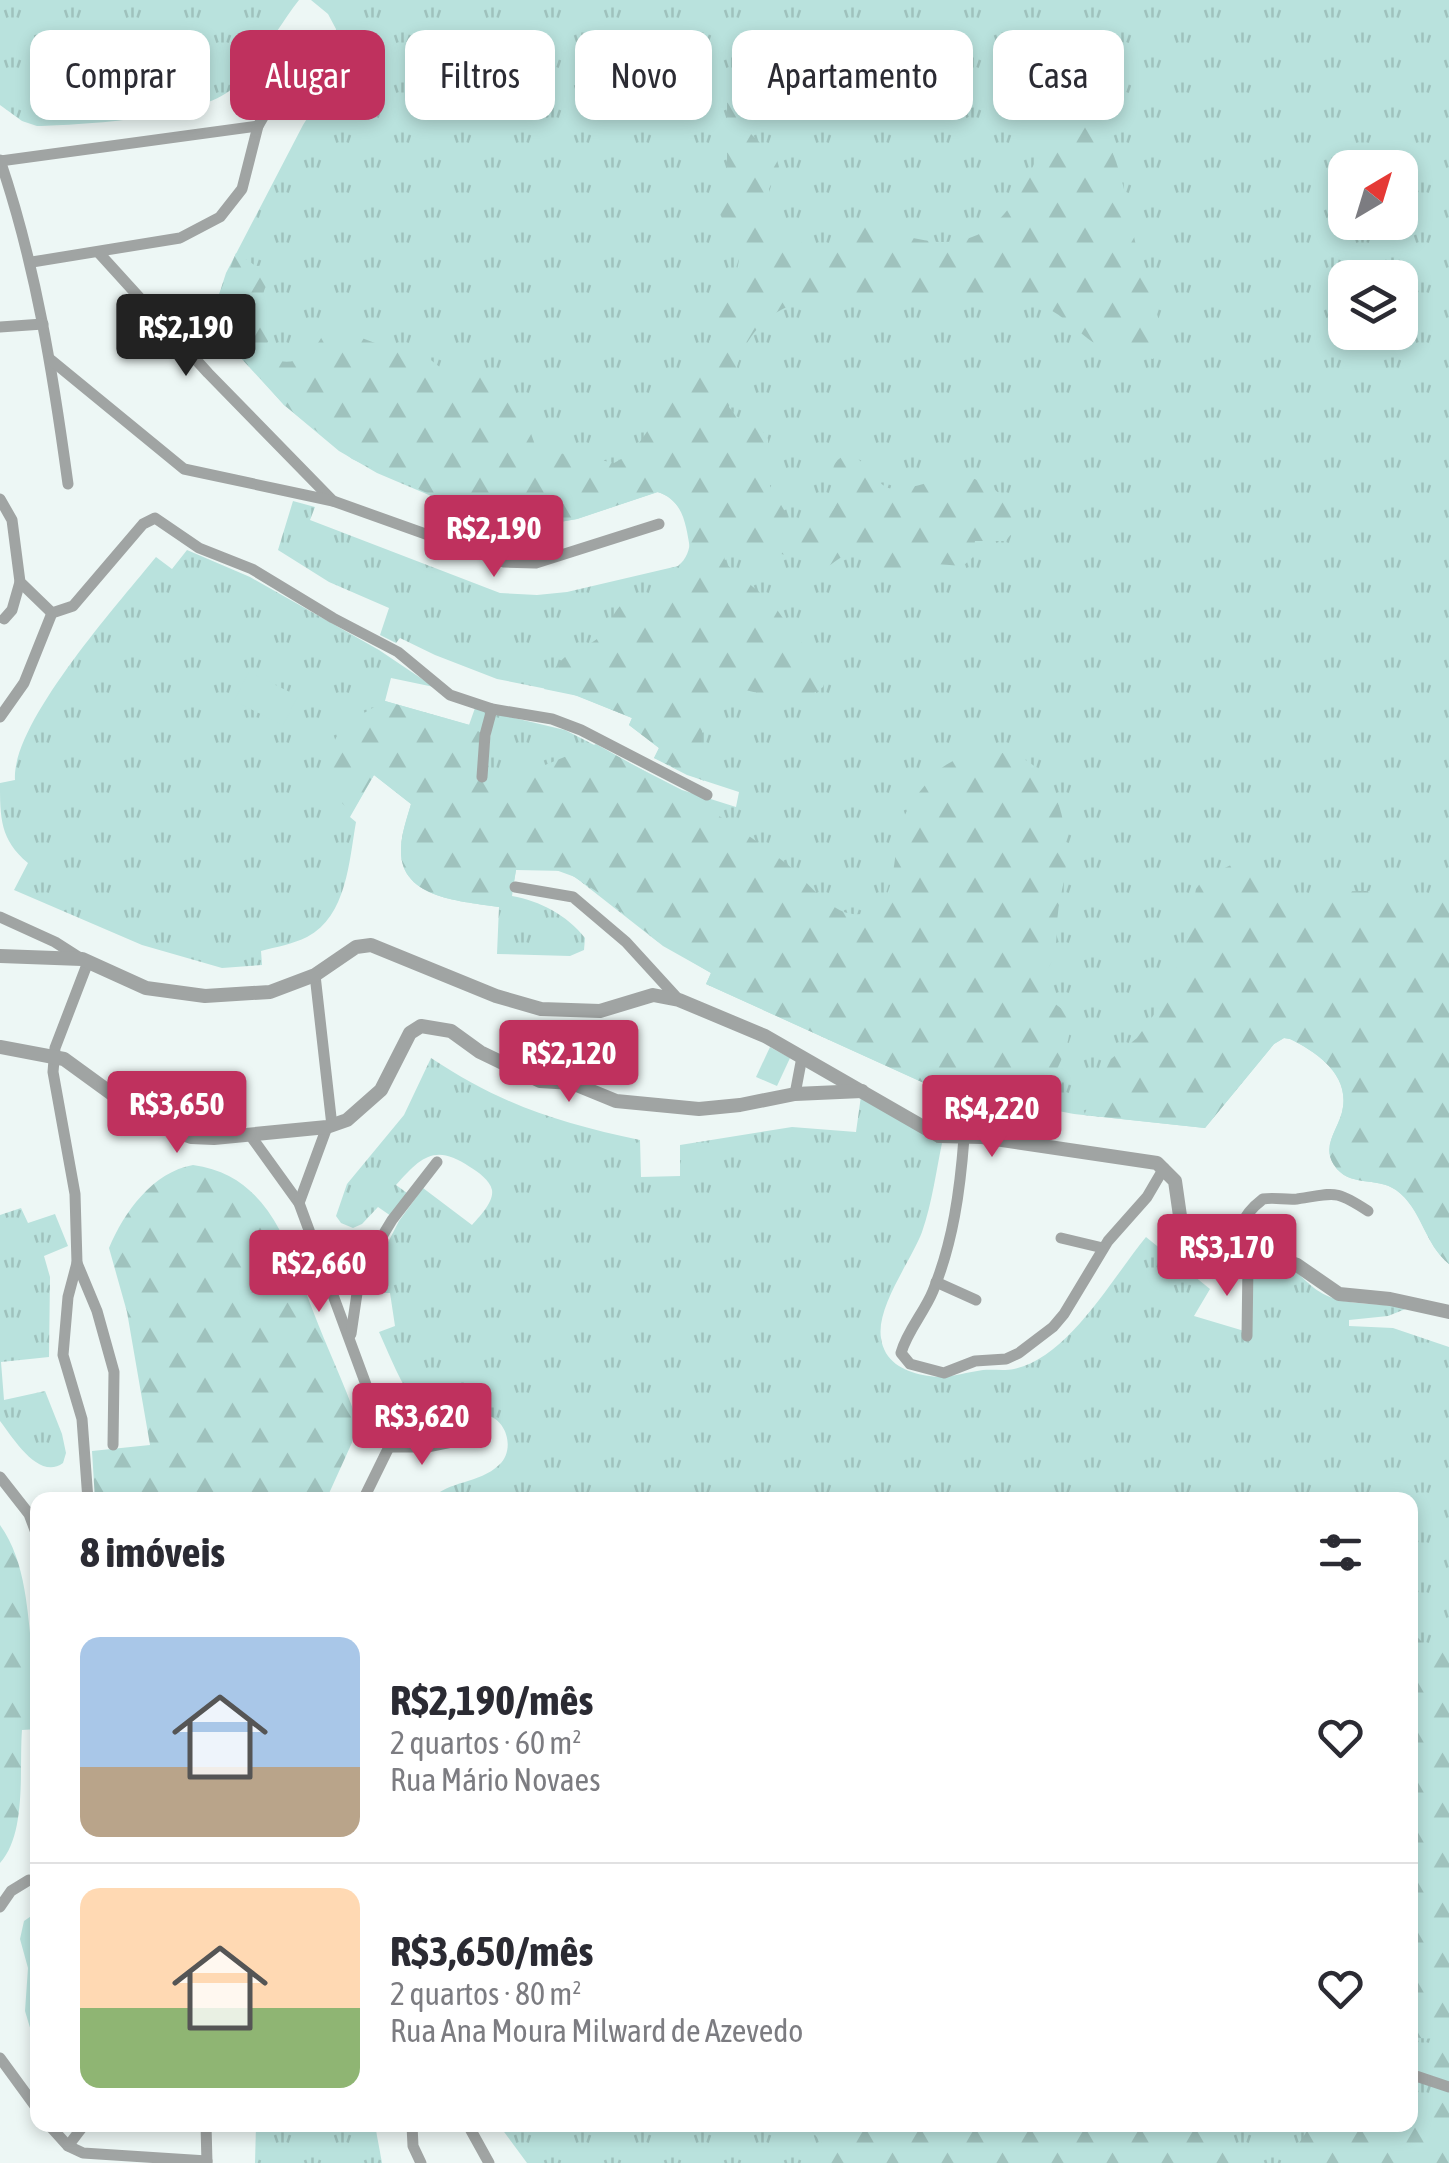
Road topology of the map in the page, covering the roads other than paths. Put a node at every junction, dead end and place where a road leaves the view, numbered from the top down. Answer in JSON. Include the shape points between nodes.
{"nodes":[{"id":1,"x":261,"y":120,"type":"edge"},
{"id":2,"x":258,"y":126,"type":"junction"},
{"id":3,"x":0,"y":160,"type":"edge"},
{"id":4,"x":6,"y":196,"type":"edge"},
{"id":5,"x":100,"y":253,"type":"junction"},
{"id":6,"x":32,"y":262,"type":"junction"},
{"id":7,"x":43,"y":324,"type":"junction"},
{"id":8,"x":0,"y":327,"type":"edge"},
{"id":9,"x":52,"y":360,"type":"junction"},
{"id":10,"x":68,"y":484,"type":"dead end"},
{"id":11,"x":0,"y":499,"type":"edge"},
{"id":12,"x":332,"y":501,"type":"junction"},
{"id":13,"x":659,"y":524,"type":"dead end"},
{"id":14,"x":20,"y":582,"type":"junction"},
{"id":15,"x":52,"y":613,"type":"junction"},
{"id":16,"x":4,"y":619,"type":"dead end"},
{"id":17,"x":492,"y":709,"type":"junction"},
{"id":18,"x":0,"y":718,"type":"edge"},
{"id":19,"x":482,"y":777,"type":"dead end"},
{"id":20,"x":707,"y":795,"type":"dead end"},
{"id":21,"x":516,"y":887,"type":"dead end"},
{"id":22,"x":0,"y":917,"type":"edge"},
{"id":23,"x":0,"y":956,"type":"edge"},
{"id":24,"x":85,"y":961,"type":"junction"},
{"id":25,"x":314,"y":974,"type":"junction"},
{"id":26,"x":680,"y":1000,"type":"junction"},
{"id":27,"x":0,"y":1047,"type":"edge"},
{"id":28,"x":53,"y":1056,"type":"junction"},
{"id":29,"x":802,"y":1057,"type":"junction"},
{"id":30,"x":862,"y":1090,"type":"junction"},
{"id":31,"x":795,"y":1094,"type":"junction"},
{"id":32,"x":330,"y":1126,"type":"junction"},
{"id":33,"x":250,"y":1135,"type":"junction"},
{"id":34,"x":964,"y":1138,"type":"junction"},
{"id":35,"x":437,"y":1162,"type":"dead end"},
{"id":36,"x":1164,"y":1168,"type":"junction"},
{"id":37,"x":299,"y":1204,"type":"junction"},
{"id":38,"x":1368,"y":1211,"type":"dead end"},
{"id":39,"x":1061,"y":1238,"type":"dead end"},
{"id":40,"x":1104,"y":1248,"type":"junction"},
{"id":41,"x":77,"y":1262,"type":"junction"},
{"id":42,"x":1242,"y":1264,"type":"junction"},
{"id":43,"x":936,"y":1282,"type":"junction"},
{"id":44,"x":976,"y":1300,"type":"dead end"},
{"id":45,"x":1449,"y":1312,"type":"edge"},
{"id":46,"x":1246,"y":1336,"type":"dead end"},
{"id":47,"x":350,"y":1338,"type":"junction"},
{"id":48,"x":452,"y":1442,"type":"dead end"},
{"id":49,"x":113,"y":1445,"type":"dead end"},
{"id":50,"x":389,"y":1447,"type":"junction"},
{"id":51,"x":0,"y":1478,"type":"edge"},
{"id":52,"x":87,"y":1492,"type":"edge"},
{"id":53,"x":367,"y":1492,"type":"edge"},
{"id":54,"x":30,"y":1519,"type":"edge"},
{"id":55,"x":30,"y":1879,"type":"edge"},
{"id":56,"x":0,"y":1906,"type":"edge"},
{"id":57,"x":0,"y":2058,"type":"edge"},
{"id":58,"x":1418,"y":2077,"type":"edge"},
{"id":59,"x":1449,"y":2087,"type":"edge"},
{"id":60,"x":30,"y":2099,"type":"edge"},
{"id":61,"x":55,"y":2132,"type":"edge"},
{"id":62,"x":79,"y":2132,"type":"edge"},
{"id":63,"x":206,"y":2132,"type":"edge"},
{"id":64,"x":412,"y":2132,"type":"edge"},
{"id":65,"x":472,"y":2132,"type":"edge"},
{"id":66,"x":68,"y":2146,"type":"junction"},
{"id":67,"x":207,"y":2162,"type":"edge"},
{"id":68,"x":422,"y":2163,"type":"edge"},
{"id":69,"x":489,"y":2163,"type":"edge"}],
"edges":[{"from":1,"to":2,"type":"street"},
{"from":2,"to":3,"type":"street"},
{"from":2,"to":5,"type":"street","via":[[244,184],[220,217],[180,238]]},
{"from":3,"to":4,"type":"street"},
{"from":4,"to":6,"type":"street"},
{"from":5,"to":6,"type":"street"},
{"from":5,"to":12,"type":"street"},
{"from":6,"to":7,"type":"street"},
{"from":7,"to":8,"type":"street"},
{"from":7,"to":9,"type":"street"},
{"from":9,"to":10,"type":"street"},
{"from":9,"to":12,"type":"street","via":[[184,469]]},
{"from":11,"to":14,"type":"street","via":[[12,520]]},
{"from":12,"to":13,"type":"street","via":[[521,565]]},
{"from":14,"to":15,"type":"street"},
{"from":14,"to":16,"type":"street"},
{"from":15,"to":17,"type":"street","via":[[73,606],[155,518],[199,548],[252,569],[398,652],[450,695]]},
{"from":15,"to":18,"type":"street","via":[[24,682]]},
{"from":17,"to":19,"type":"street"},
{"from":17,"to":20,"type":"street","via":[[581,730]]},
{"from":21,"to":26,"type":"street","via":[[573,897]]},
{"from":22,"to":24,"type":"street"},
{"from":23,"to":24,"type":"street"},
{"from":24,"to":25,"type":"street","via":[[146,988],[205,996],[270,992]]},
{"from":24,"to":28,"type":"street"},
{"from":25,"to":26,"type":"street","via":[[356,947],[371,945],[542,1009],[600,1011],[653,995]]},
{"from":25,"to":32,"type":"street"},
{"from":26,"to":29,"type":"street"},
{"from":27,"to":28,"type":"street"},
{"from":28,"to":33,"type":"street","via":[[72,1062],[166,1130],[191,1137]]},
{"from":28,"to":41,"type":"street","via":[[75,1194]]},
{"from":29,"to":30,"type":"street"},
{"from":29,"to":31,"type":"street"},
{"from":30,"to":31,"type":"street"},
{"from":30,"to":34,"type":"street","via":[[936,1136]]},
{"from":31,"to":32,"type":"street","via":[[699,1109],[616,1101],[572,1083],[540,1081],[450,1031],[421,1026],[410,1032],[373,1100]]},
{"from":32,"to":33,"type":"street"},
{"from":32,"to":37,"type":"street"},
{"from":33,"to":37,"type":"street"},
{"from":34,"to":36,"type":"street","via":[[1148,1160]]},
{"from":34,"to":43,"type":"street","via":[[959,1195]]},
{"from":35,"to":47,"type":"street","via":[[360,1273]]},
{"from":36,"to":40,"type":"street"},
{"from":36,"to":42,"type":"street","via":[[1175,1181],[1178,1216],[1188,1234],[1213,1256]]},
{"from":37,"to":47,"type":"street"},
{"from":38,"to":42,"type":"street","via":[[1326,1193],[1262,1199],[1238,1228]]},
{"from":39,"to":40,"type":"street"},
{"from":40,"to":43,"type":"street","via":[[1054,1327],[1016,1356],[944,1373],[901,1356]]},
{"from":41,"to":49,"type":"street","via":[[114,1372]]},
{"from":41,"to":52,"type":"street","via":[[64,1356],[82,1418]]},
{"from":42,"to":45,"type":"street","via":[[1285,1260],[1339,1294]]},
{"from":42,"to":46,"type":"street"},
{"from":43,"to":44,"type":"street"},
{"from":47,"to":50,"type":"street"},
{"from":48,"to":50,"type":"street"},
{"from":50,"to":53,"type":"street"},
{"from":51,"to":54,"type":"street"},
{"from":55,"to":56,"type":"street"},
{"from":57,"to":60,"type":"street"},
{"from":58,"to":59,"type":"street"},
{"from":61,"to":66,"type":"street"},
{"from":62,"to":66,"type":"street"},
{"from":63,"to":67,"type":"street"},
{"from":64,"to":68,"type":"street"},
{"from":65,"to":69,"type":"street"},
{"from":66,"to":67,"type":"street","via":[[83,2154]]}]}
